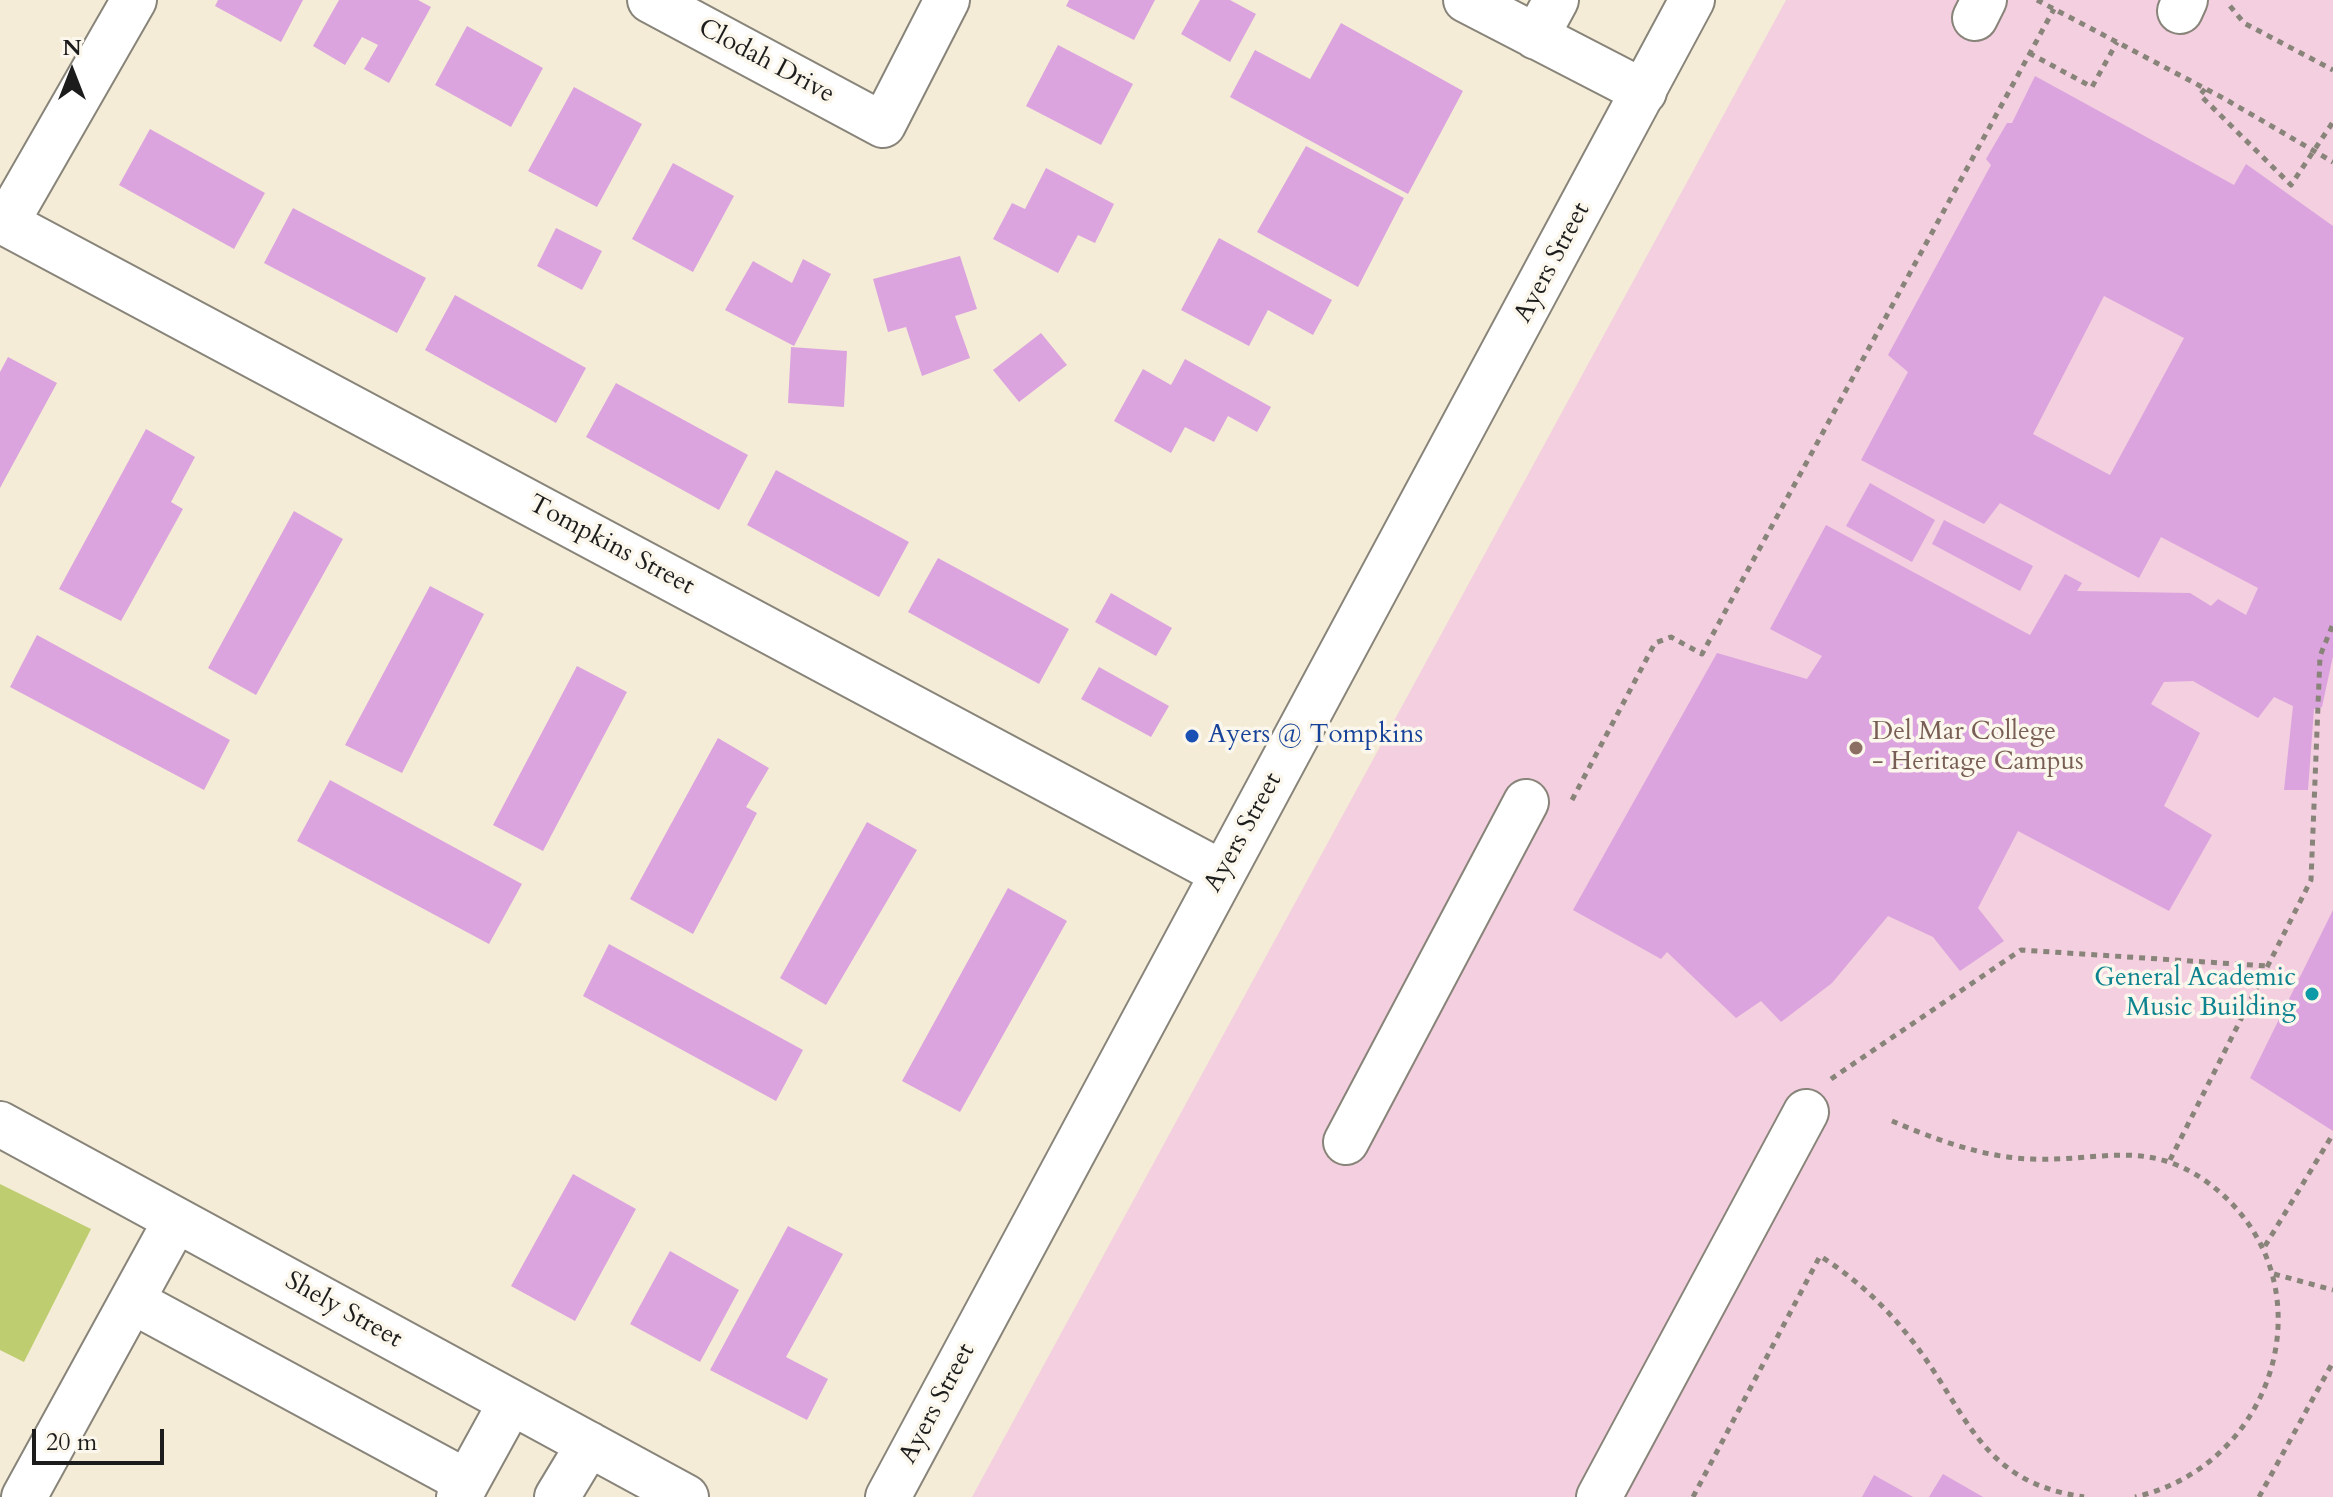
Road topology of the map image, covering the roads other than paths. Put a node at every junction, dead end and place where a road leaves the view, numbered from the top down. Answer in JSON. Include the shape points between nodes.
{"nodes":[{"id":1,"x":134,"y":0,"type":"edge"},
{"id":2,"x":650,"y":0,"type":"edge"},
{"id":3,"x":947,"y":0,"type":"edge"},
{"id":4,"x":1466,"y":0,"type":"edge"},
{"id":5,"x":1692,"y":0,"type":"edge"},
{"id":6,"x":1546,"y":18,"type":"edge"},
{"id":7,"x":1644,"y":92,"type":"junction"},
{"id":8,"x":3,"y":221,"type":"edge"},
{"id":9,"x":1526,"y":802,"type":"dead end"},
{"id":10,"x":1222,"y":873,"type":"junction"},
{"id":11,"x":1815,"y":1098,"type":"road end"},
{"id":12,"x":0,"y":1124,"type":"edge"},
{"id":13,"x":1346,"y":1142,"type":"dead end"},
{"id":14,"x":176,"y":1220,"type":"junction"},
{"id":15,"x":132,"y":1301,"type":"junction"},
{"id":16,"x":511,"y":1402,"type":"junction"},
{"id":17,"x":589,"y":1444,"type":"junction"},
{"id":18,"x":463,"y":1489,"type":"edge"},
{"id":19,"x":24,"y":1497,"type":"edge"},
{"id":20,"x":557,"y":1497,"type":"edge"},
{"id":21,"x":686,"y":1497,"type":"edge"},
{"id":22,"x":888,"y":1497,"type":"edge"},
{"id":23,"x":1599,"y":1497,"type":"edge"}],
"edges":[{"from":1,"to":8,"type":"street"},
{"from":2,"to":3,"type":"street","name":"Clodah Drive","via":[[883,125]]},
{"from":4,"to":6,"type":"street"},
{"from":5,"to":7,"type":"street","name":"Ayers Street"},
{"from":6,"to":7,"type":"street"},
{"from":7,"to":10,"type":"street","name":"Ayers Street"},
{"from":8,"to":10,"type":"street","name":"Tompkins Street"},
{"from":9,"to":13,"type":"street"},
{"from":10,"to":22,"type":"street","name":"Ayers Street"},
{"from":11,"to":23,"type":"street"},
{"from":12,"to":14,"type":"street","name":"Shely Street"},
{"from":14,"to":15,"type":"street"},
{"from":14,"to":16,"type":"street","name":"Shely Street"},
{"from":15,"to":18,"type":"street"},
{"from":15,"to":19,"type":"street"},
{"from":16,"to":17,"type":"street","name":"Shely Street"},
{"from":16,"to":18,"type":"street"},
{"from":17,"to":20,"type":"street"},
{"from":17,"to":21,"type":"street","name":"Shely Street"}]}
